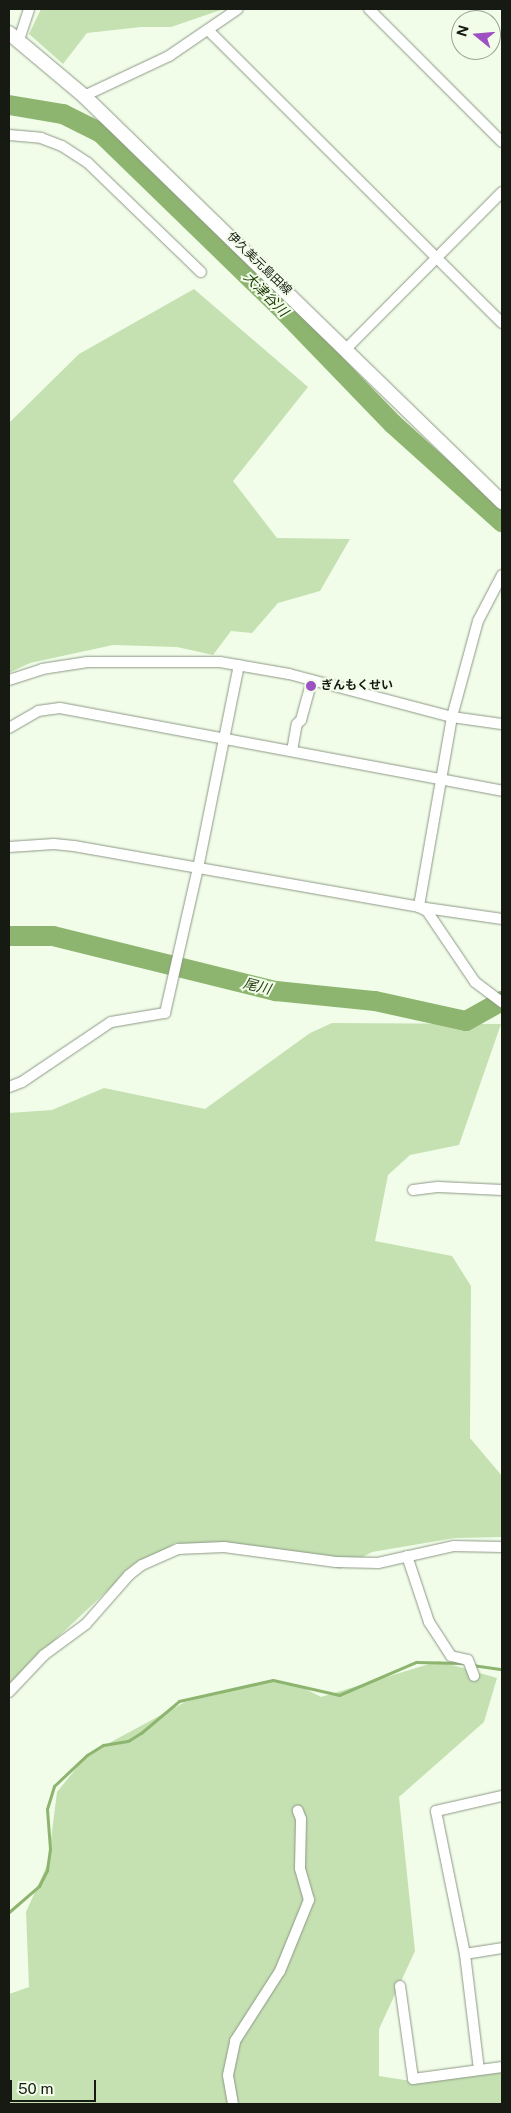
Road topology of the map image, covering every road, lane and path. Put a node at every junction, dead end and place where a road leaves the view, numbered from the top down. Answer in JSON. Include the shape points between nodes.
{"nodes":[{"id":1,"x":29,"y":9,"type":"edge"},
{"id":2,"x":238,"y":9,"type":"edge"},
{"id":3,"x":368,"y":9,"type":"edge"},
{"id":4,"x":208,"y":32,"type":"junction"},
{"id":5,"x":14,"y":37,"type":"edge"},
{"id":6,"x":84,"y":96,"type":"junction"},
{"id":7,"x":9,"y":135,"type":"edge"},
{"id":8,"x":502,"y":142,"type":"edge"},
{"id":9,"x":502,"y":192,"type":"edge"},
{"id":10,"x":436,"y":257,"type":"junction"},
{"id":11,"x":201,"y":272,"type":"dead end"},
{"id":12,"x":502,"y":323,"type":"edge"},
{"id":13,"x":346,"y":349,"type":"junction"},
{"id":14,"x":502,"y":502,"type":"edge"},
{"id":15,"x":502,"y":575,"type":"edge"},
{"id":16,"x":240,"y":665,"type":"junction"},
{"id":17,"x":9,"y":680,"type":"edge"},
{"id":18,"x":312,"y":680,"type":"junction"},
{"id":19,"x":452,"y":717,"type":"junction"},
{"id":20,"x":502,"y":724,"type":"edge"},
{"id":21,"x":9,"y":728,"type":"edge"},
{"id":22,"x":224,"y":739,"type":"junction"},
{"id":23,"x":292,"y":752,"type":"junction"},
{"id":24,"x":441,"y":779,"type":"junction"},
{"id":25,"x":502,"y":791,"type":"edge"},
{"id":26,"x":9,"y":848,"type":"edge"},
{"id":27,"x":198,"y":868,"type":"junction"},
{"id":28,"x":419,"y":907,"type":"junction"},
{"id":29,"x":502,"y":919,"type":"edge"},
{"id":30,"x":502,"y":1002,"type":"edge"},
{"id":31,"x":9,"y":1087,"type":"edge"},
{"id":32,"x":413,"y":1190,"type":"dead end"},
{"id":33,"x":502,"y":1190,"type":"edge"},
{"id":34,"x":502,"y":1547,"type":"edge"},
{"id":35,"x":408,"y":1556,"type":"junction"},
{"id":36,"x":474,"y":1676,"type":"dead end"},
{"id":37,"x":9,"y":1692,"type":"edge"},
{"id":38,"x":502,"y":1796,"type":"edge"},
{"id":39,"x":298,"y":1811,"type":"dead end"},
{"id":40,"x":502,"y":1948,"type":"edge"},
{"id":41,"x":466,"y":1954,"type":"junction"},
{"id":42,"x":400,"y":1986,"type":"dead end"},
{"id":43,"x":502,"y":2067,"type":"edge"},
{"id":44,"x":479,"y":2070,"type":"junction"},
{"id":45,"x":233,"y":2104,"type":"edge"}],
"edges":[{"from":1,"to":5,"type":"street"},
{"from":2,"to":4,"type":"street"},
{"from":3,"to":8,"type":"street"},
{"from":4,"to":6,"type":"street","via":[[169,56]]},
{"from":4,"to":10,"type":"street"},
{"from":5,"to":6,"type":"main road","name":"伊久美元島田線"},
{"from":6,"to":13,"type":"main road","name":"伊久美元島田線"},
{"from":7,"to":11,"type":"street","via":[[41,138],[62,146],[88,163]]},
{"from":9,"to":10,"type":"street"},
{"from":10,"to":12,"type":"street"},
{"from":10,"to":13,"type":"street"},
{"from":13,"to":14,"type":"main road","name":"伊久美元島田線"},
{"from":15,"to":19,"type":"street","via":[[478,621]]},
{"from":16,"to":17,"type":"street","via":[[194,660],[87,662],[57,666]]},
{"from":16,"to":18,"type":"street"},
{"from":16,"to":22,"type":"street"},
{"from":18,"to":19,"type":"street"},
{"from":18,"to":23,"type":"street","via":[[302,720],[296,724]]},
{"from":19,"to":20,"type":"street"},
{"from":19,"to":24,"type":"street"},
{"from":21,"to":22,"type":"street","via":[[38,711],[60,708]]},
{"from":22,"to":23,"type":"street"},
{"from":22,"to":27,"type":"street"},
{"from":23,"to":24,"type":"street"},
{"from":24,"to":25,"type":"street"},
{"from":24,"to":28,"type":"street"},
{"from":26,"to":27,"type":"street","via":[[54,844]]},
{"from":27,"to":28,"type":"street"},
{"from":27,"to":31,"type":"street","via":[[165,1012],[111,1022],[22,1082]]},
{"from":28,"to":29,"type":"street"},
{"from":28,"to":30,"type":"street","via":[[426,911],[462,968]]},
{"from":32,"to":33,"type":"street","via":[[439,1187]]},
{"from":34,"to":35,"type":"street","via":[[454,1546]]},
{"from":35,"to":36,"type":"street","via":[[429,1622],[451,1656],[468,1660]]},
{"from":35,"to":37,"type":"street","via":[[378,1563],[224,1547],[178,1548],[129,1575],[86,1624],[44,1655]]},
{"from":38,"to":41,"type":"street","via":[[436,1811]]},
{"from":39,"to":45,"type":"street","via":[[301,1819],[300,1868],[309,1900],[280,1971],[235,2041],[228,2075]]},
{"from":40,"to":41,"type":"street"},
{"from":41,"to":44,"type":"street"},
{"from":42,"to":44,"type":"street","via":[[413,2079]]},
{"from":43,"to":44,"type":"street"}]}
